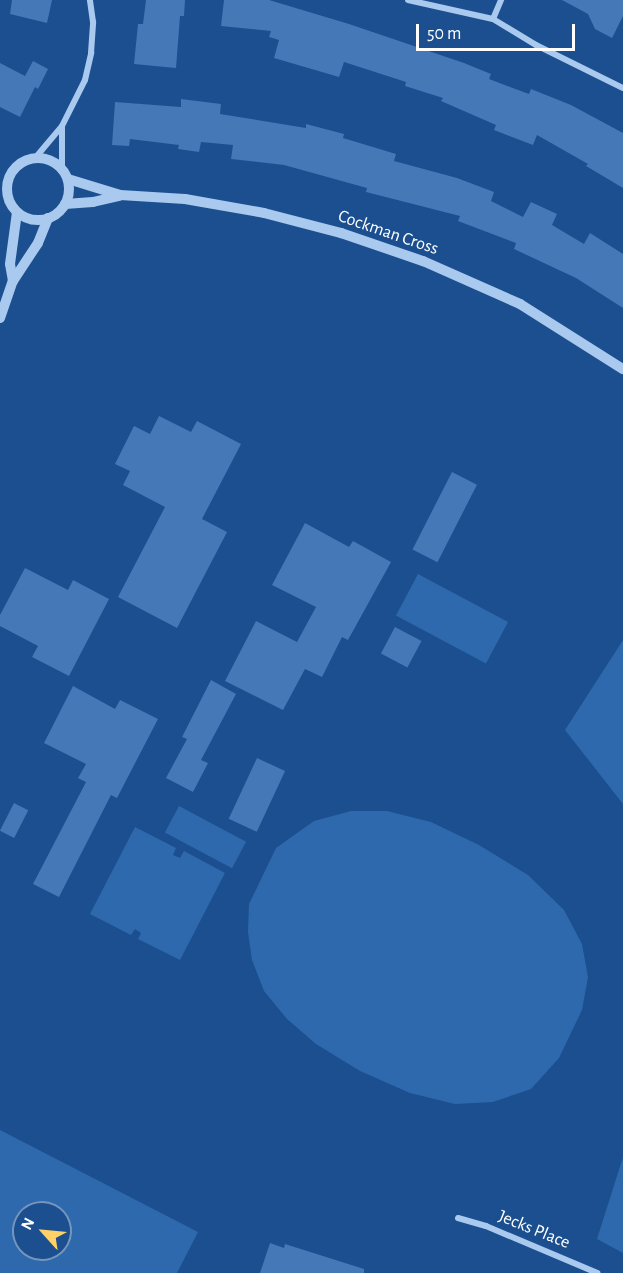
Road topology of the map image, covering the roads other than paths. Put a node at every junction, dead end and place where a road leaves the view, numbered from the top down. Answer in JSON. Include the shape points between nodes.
{"nodes":[{"id":1,"x":90,"y":0,"type":"edge"},
{"id":2,"x":408,"y":0,"type":"edge"},
{"id":3,"x":501,"y":0,"type":"edge"},
{"id":4,"x":493,"y":19,"type":"junction"},
{"id":5,"x":623,"y":88,"type":"edge"},
{"id":6,"x":62,"y":126,"type":"junction"},
{"id":7,"x":36,"y":157,"type":"junction"},
{"id":8,"x":62,"y":168,"type":"junction"},
{"id":9,"x":6,"y":174,"type":"edge"},
{"id":10,"x":68,"y":179,"type":"junction"},
{"id":11,"x":120,"y":195,"type":"junction"},
{"id":12,"x":0,"y":198,"type":"edge"},
{"id":13,"x":65,"y":204,"type":"junction"},
{"id":14,"x":14,"y":208,"type":"junction"},
{"id":15,"x":48,"y":218,"type":"junction"},
{"id":16,"x":13,"y":281,"type":"junction"},
{"id":17,"x":0,"y":318,"type":"edge"},
{"id":18,"x":623,"y":369,"type":"edge"},
{"id":19,"x":458,"y":1218,"type":"dead end"},
{"id":20,"x":597,"y":1273,"type":"edge"}],
"edges":[{"from":1,"to":6,"type":"street","via":[[93,22],[85,80]]},
{"from":2,"to":4,"type":"street"},
{"from":3,"to":4,"type":"street"},
{"from":4,"to":5,"type":"street"},
{"from":6,"to":7,"type":"street"},
{"from":6,"to":8,"type":"street"},
{"from":7,"to":8,"type":"street"},
{"from":7,"to":9,"type":"street"},
{"from":8,"to":10,"type":"street"},
{"from":9,"to":14,"type":"street"},
{"from":10,"to":11,"type":"street","name":"Cockman Cross"},
{"from":10,"to":13,"type":"street"},
{"from":11,"to":13,"type":"street","name":"Cockman Cross"},
{"from":11,"to":18,"type":"street","name":"Cockman Cross","via":[[185,199],[264,213],[341,233],[423,261],[520,304]]},
{"from":12,"to":14,"type":"street"},
{"from":13,"to":15,"type":"street"},
{"from":14,"to":15,"type":"street","via":[[31,219]]},
{"from":14,"to":16,"type":"street","via":[[10,264]]},
{"from":15,"to":16,"type":"street","via":[[38,243]]},
{"from":16,"to":17,"type":"street"},
{"from":19,"to":20,"type":"street","name":"Jecks Place"}]}
